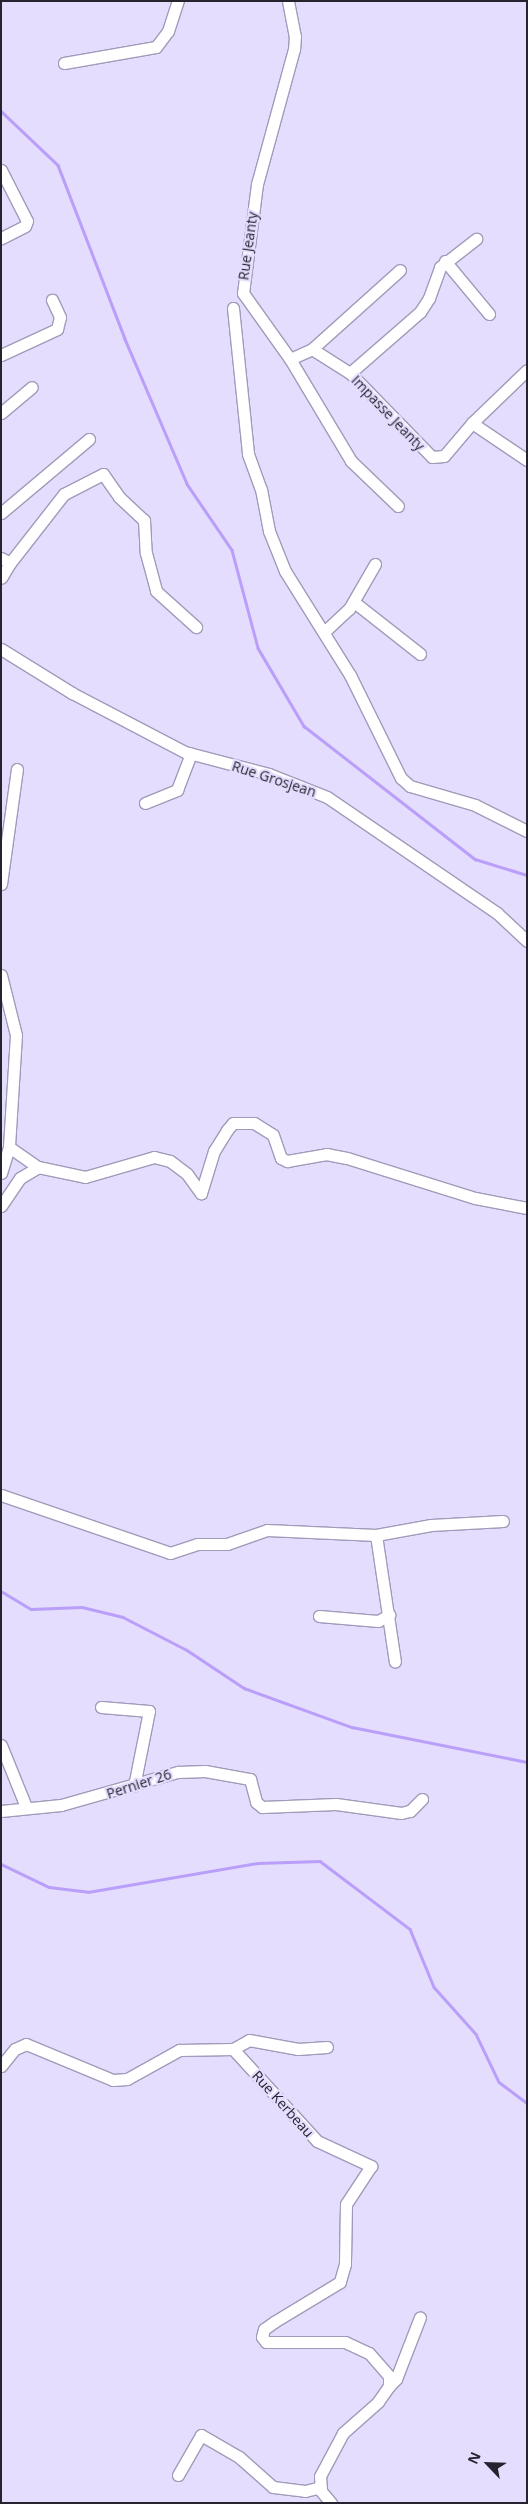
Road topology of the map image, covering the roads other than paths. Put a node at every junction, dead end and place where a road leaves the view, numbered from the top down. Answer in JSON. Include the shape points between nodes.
{"nodes":[{"id":1,"x":178,"y":1,"type":"edge"},
{"id":2,"x":288,"y":1,"type":"edge"},
{"id":3,"x":64,"y":63,"type":"dead end"},
{"id":4,"x":1,"y":170,"type":"edge"},
{"id":5,"x":1,"y":238,"type":"edge"},
{"id":6,"x":476,"y":239,"type":"dead end"},
{"id":7,"x":445,"y":260,"type":"junction"},
{"id":8,"x":400,"y":270,"type":"dead end"},
{"id":9,"x":52,"y":300,"type":"dead end"},
{"id":10,"x":233,"y":308,"type":"dead end"},
{"id":11,"x":489,"y":314,"type":"dead end"},
{"id":12,"x":312,"y":349,"type":"junction"},
{"id":13,"x":1,"y":354,"type":"edge"},
{"id":14,"x":290,"y":359,"type":"junction"},
{"id":15,"x":527,"y":370,"type":"edge"},
{"id":16,"x":350,"y":373,"type":"junction"},
{"id":17,"x":32,"y":387,"type":"dead end"},
{"id":18,"x":1,"y":414,"type":"edge"},
{"id":19,"x":472,"y":423,"type":"junction"},
{"id":20,"x":89,"y":439,"type":"dead end"},
{"id":21,"x":527,"y":460,"type":"edge"},
{"id":22,"x":398,"y":506,"type":"dead end"},
{"id":23,"x":1,"y":513,"type":"edge"},
{"id":24,"x":6,"y":561,"type":"edge"},
{"id":25,"x":375,"y":564,"type":"dead end"},
{"id":26,"x":1,"y":578,"type":"edge"},
{"id":27,"x":354,"y":602,"type":"junction"},
{"id":28,"x":196,"y":627,"type":"dead end"},
{"id":29,"x":324,"y":632,"type":"junction"},
{"id":30,"x":1,"y":649,"type":"edge"},
{"id":31,"x":420,"y":654,"type":"dead end"},
{"id":32,"x":191,"y":754,"type":"junction"},
{"id":33,"x":17,"y":769,"type":"dead end"},
{"id":34,"x":145,"y":803,"type":"dead end"},
{"id":35,"x":527,"y":831,"type":"edge"},
{"id":36,"x":1,"y":884,"type":"edge"},
{"id":37,"x":527,"y":941,"type":"edge"},
{"id":38,"x":1,"y":975,"type":"edge"},
{"id":39,"x":9,"y":1147,"type":"junction"},
{"id":40,"x":38,"y":1167,"type":"junction"},
{"id":41,"x":1,"y":1174,"type":"edge"},
{"id":42,"x":1,"y":1206,"type":"edge"},
{"id":43,"x":527,"y":1208,"type":"edge"},
{"id":44,"x":1,"y":1495,"type":"edge"},
{"id":45,"x":503,"y":1521,"type":"dead end"},
{"id":46,"x":376,"y":1534,"type":"junction"},
{"id":47,"x":388,"y":1615,"type":"junction"},
{"id":48,"x":319,"y":1616,"type":"dead end"},
{"id":49,"x":396,"y":1662,"type":"dead end"},
{"id":50,"x":101,"y":1707,"type":"dead end"},
{"id":51,"x":1,"y":1745,"type":"edge"},
{"id":52,"x":134,"y":1786,"type":"junction"},
{"id":53,"x":422,"y":1799,"type":"dead end"},
{"id":54,"x":26,"y":1807,"type":"junction"},
{"id":55,"x":1,"y":1811,"type":"edge"},
{"id":56,"x":326,"y":2047,"type":"dead end"},
{"id":57,"x":233,"y":2050,"type":"junction"},
{"id":58,"x":1,"y":2066,"type":"edge"},
{"id":59,"x":420,"y":2316,"type":"dead end"},
{"id":60,"x":389,"y":2386,"type":"junction"},
{"id":61,"x":178,"y":2475,"type":"dead end"},
{"id":62,"x":321,"y":2487,"type":"junction"},
{"id":63,"x":331,"y":2503,"type":"edge"}],
"edges":[{"from":1,"to":3,"type":"street","via":[[168,32],[156,47]]},
{"from":2,"to":14,"type":"street","name":"Rue Jeanty","via":[[295,36],[294,49],[257,184],[242,282],[246,300]]},
{"from":4,"to":5,"type":"street","via":[[27,221],[24,226]]},
{"from":6,"to":7,"type":"street"},
{"from":7,"to":11,"type":"street"},
{"from":7,"to":16,"type":"street","via":[[420,312]]},
{"from":8,"to":12,"type":"street"},
{"from":9,"to":13,"type":"street","via":[[60,317],[57,330]]},
{"from":10,"to":29,"type":"street","via":[[248,454],[261,488],[269,531],[285,571]]},
{"from":12,"to":14,"type":"street"},
{"from":12,"to":16,"type":"street","name":"Impasse Jeanty"},
{"from":14,"to":22,"type":"street","name":"Rue Jeanty","via":[[351,461]]},
{"from":15,"to":19,"type":"street"},
{"from":16,"to":19,"type":"street","name":"Impasse Jeanty","via":[[432,457],[444,456]]},
{"from":17,"to":18,"type":"street"},
{"from":19,"to":21,"type":"street"},
{"from":20,"to":23,"type":"street"},
{"from":24,"to":26,"type":"street"},
{"from":24,"to":28,"type":"street","via":[[64,494],[104,474],[119,497],[144,520],[146,553],[156,591]]},
{"from":25,"to":27,"type":"street"},
{"from":27,"to":29,"type":"street"},
{"from":27,"to":31,"type":"street"},
{"from":29,"to":35,"type":"street","via":[[350,675],[401,778],[410,786],[475,805]]},
{"from":30,"to":32,"type":"street","name":"Rue Grosjean","via":[[72,693]]},
{"from":32,"to":34,"type":"street","via":[[177,790]]},
{"from":32,"to":37,"type":"street","name":"Rue Grosjean","via":[[269,774],[327,797],[497,913]]},
{"from":33,"to":36,"type":"street"},
{"from":38,"to":39,"type":"street","via":[[16,1035]]},
{"from":39,"to":40,"type":"street"},
{"from":39,"to":41,"type":"street"},
{"from":40,"to":42,"type":"street","via":[[20,1178]]},
{"from":40,"to":43,"type":"street","via":[[84,1178],[154,1157],[176,1165],[202,1193],[214,1151],[227,1130],[233,1123],[254,1122],[273,1135],[281,1158],[287,1161],[326,1154],[347,1158],[475,1198]]},
{"from":44,"to":46,"type":"street","via":[[170,1553],[197,1544],[227,1544],[267,1530]]},
{"from":45,"to":46,"type":"street","via":[[431,1524]]},
{"from":46,"to":47,"type":"street"},
{"from":47,"to":48,"type":"street","via":[[378,1621]]},
{"from":47,"to":49,"type":"street"},
{"from":50,"to":52,"type":"street","via":[[149,1711]]},
{"from":51,"to":54,"type":"street"},
{"from":52,"to":53,"type":"street","name":"Pernier 26","via":[[178,1772],[204,1771],[250,1779],[256,1802],[262,1807],[336,1804],[410,1811]]},
{"from":52,"to":54,"type":"street","name":"Pernier 26","via":[[61,1805]]},
{"from":54,"to":55,"type":"street","name":"Pernier 26"},
{"from":56,"to":57,"type":"street","via":[[298,2049],[249,2040]]},
{"from":57,"to":58,"type":"street","via":[[180,2050],[127,2079],[113,2080],[26,2044],[15,2049]]},
{"from":57,"to":60,"type":"street","name":"Rue Kerbeau","via":[[317,2142],[371,2166],[346,2204],[344,2264],[340,2282],[274,2322],[264,2329],[262,2336],[266,2342],[345,2342],[381,2364],[389,2376]]},
{"from":59,"to":60,"type":"street","via":[[396,2380]]},
{"from":60,"to":62,"type":"street","via":[[378,2402],[343,2433],[320,2476]]},
{"from":61,"to":62,"type":"street","via":[[202,2435],[239,2457],[274,2487],[305,2492]]},
{"from":62,"to":63,"type":"street"}]}
